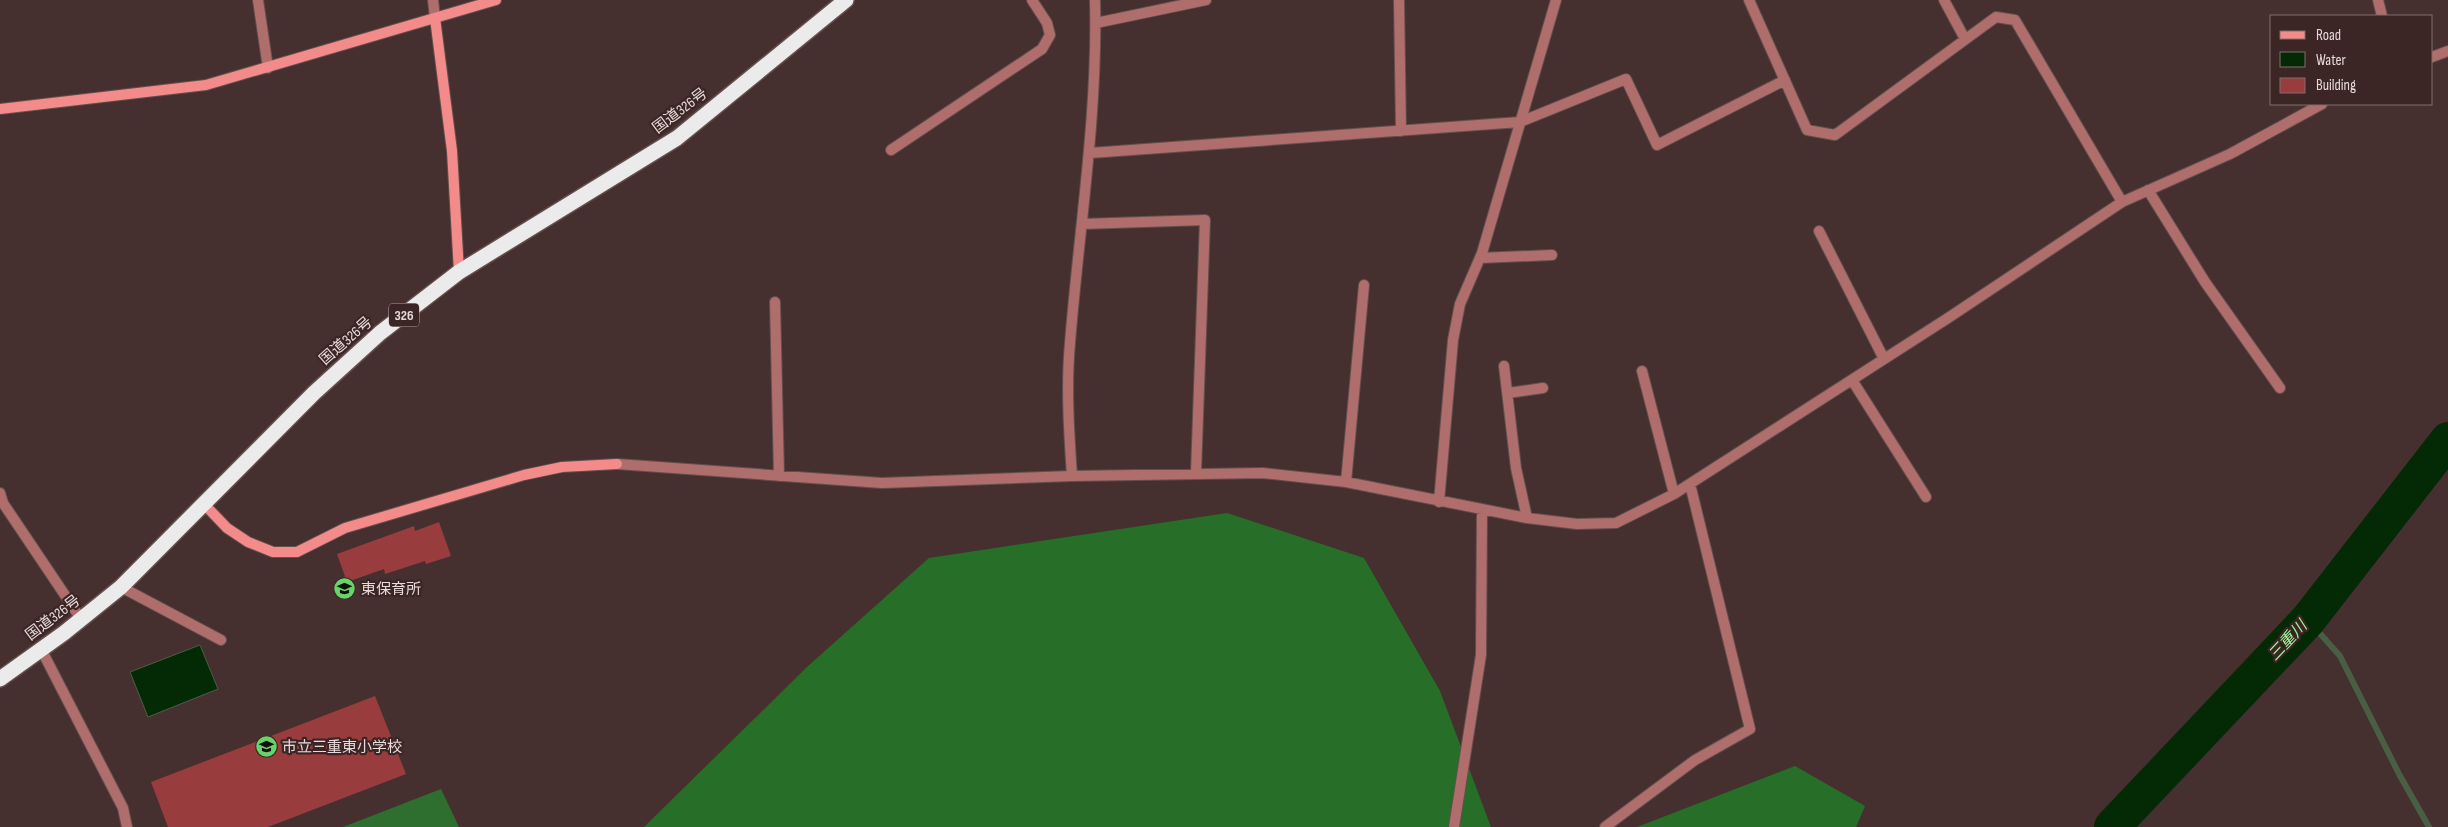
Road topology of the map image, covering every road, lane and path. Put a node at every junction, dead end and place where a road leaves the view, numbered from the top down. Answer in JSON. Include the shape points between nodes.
{"nodes":[{"id":1,"x":258,"y":0,"type":"edge"},
{"id":2,"x":433,"y":0,"type":"edge"},
{"id":3,"x":496,"y":0,"type":"edge"},
{"id":4,"x":846,"y":0,"type":"edge"},
{"id":5,"x":1032,"y":0,"type":"edge"},
{"id":6,"x":1095,"y":0,"type":"edge"},
{"id":7,"x":1206,"y":0,"type":"edge"},
{"id":8,"x":1399,"y":0,"type":"edge"},
{"id":9,"x":1556,"y":0,"type":"edge"},
{"id":10,"x":1749,"y":0,"type":"edge"},
{"id":11,"x":1944,"y":0,"type":"edge"},
{"id":12,"x":2378,"y":0,"type":"edge"},
{"id":13,"x":2382,"y":15,"type":"edge"},
{"id":14,"x":435,"y":18,"type":"junction"},
{"id":15,"x":1096,"y":22,"type":"junction"},
{"id":16,"x":1965,"y":39,"type":"junction"},
{"id":17,"x":2448,"y":51,"type":"edge"},
{"id":18,"x":2433,"y":57,"type":"edge"},
{"id":19,"x":268,"y":68,"type":"junction"},
{"id":20,"x":1785,"y":80,"type":"junction"},
{"id":21,"x":2320,"y":105,"type":"edge"},
{"id":22,"x":0,"y":109,"type":"edge"},
{"id":23,"x":1520,"y":122,"type":"junction"},
{"id":24,"x":1401,"y":131,"type":"junction"},
{"id":25,"x":891,"y":150,"type":"dead end"},
{"id":26,"x":1090,"y":153,"type":"junction"},
{"id":27,"x":2148,"y":190,"type":"junction"},
{"id":28,"x":2122,"y":202,"type":"junction"},
{"id":29,"x":1082,"y":224,"type":"junction"},
{"id":30,"x":1819,"y":231,"type":"dead end"},
{"id":31,"x":1552,"y":255,"type":"dead end"},
{"id":32,"x":1480,"y":258,"type":"junction"},
{"id":33,"x":459,"y":272,"type":"junction"},
{"id":34,"x":1364,"y":285,"type":"dead end"},
{"id":35,"x":776,"y":302,"type":"dead end"},
{"id":36,"x":1884,"y":359,"type":"junction"},
{"id":37,"x":1504,"y":366,"type":"dead end"},
{"id":38,"x":1642,"y":371,"type":"dead end"},
{"id":39,"x":1852,"y":380,"type":"junction"},
{"id":40,"x":1543,"y":388,"type":"dead end"},
{"id":41,"x":2280,"y":388,"type":"dead end"},
{"id":42,"x":1508,"y":394,"type":"junction"},
{"id":43,"x":1196,"y":473,"type":"junction"},
{"id":44,"x":780,"y":476,"type":"junction"},
{"id":45,"x":1072,"y":476,"type":"junction"},
{"id":46,"x":1346,"y":482,"type":"junction"},
{"id":47,"x":1690,"y":484,"type":"junction"},
{"id":48,"x":0,"y":493,"type":"edge"},
{"id":49,"x":1674,"y":494,"type":"junction"},
{"id":50,"x":1926,"y":497,"type":"dead end"},
{"id":51,"x":1439,"y":502,"type":"junction"},
{"id":52,"x":204,"y":504,"type":"junction"},
{"id":53,"x":1482,"y":510,"type":"junction"},
{"id":54,"x":1527,"y":518,"type":"junction"},
{"id":55,"x":121,"y":587,"type":"junction"},
{"id":56,"x":81,"y":619,"type":"junction"},
{"id":57,"x":222,"y":640,"type":"dead end"},
{"id":58,"x":41,"y":649,"type":"junction"},
{"id":59,"x":0,"y":679,"type":"edge"},
{"id":60,"x":127,"y":827,"type":"edge"},
{"id":61,"x":1454,"y":827,"type":"edge"},
{"id":62,"x":1605,"y":827,"type":"edge"}],
"edges":[{"from":1,"to":19,"type":"street"},
{"from":2,"to":14,"type":"street"},
{"from":3,"to":14,"type":"street"},
{"from":4,"to":33,"type":"highway","name":"国道326号","number":"326","via":[[677,138]]},
{"from":5,"to":25,"type":"street","via":[[1047,23],[1050,35],[1042,50]]},
{"from":6,"to":15,"type":"street"},
{"from":7,"to":15,"type":"street"},
{"from":8,"to":24,"type":"street"},
{"from":9,"to":23,"type":"street"},
{"from":10,"to":20,"type":"street"},
{"from":11,"to":16,"type":"street"},
{"from":12,"to":13,"type":"street"},
{"from":14,"to":19,"type":"street"},
{"from":14,"to":33,"type":"street","via":[[452,151]]},
{"from":15,"to":26,"type":"street","via":[[1097,57]]},
{"from":16,"to":20,"type":"street","via":[[1835,134],[1807,130]]},
{"from":16,"to":28,"type":"street","via":[[1996,17],[2014,20]]},
{"from":17,"to":18,"type":"street"},
{"from":19,"to":22,"type":"street","via":[[206,85]]},
{"from":20,"to":23,"type":"street","via":[[1657,145],[1626,79]]},
{"from":21,"to":27,"type":"street","via":[[2230,154]]},
{"from":23,"to":24,"type":"street"},
{"from":23,"to":32,"type":"street"},
{"from":24,"to":26,"type":"street"},
{"from":26,"to":29,"type":"street"},
{"from":27,"to":28,"type":"street"},
{"from":27,"to":41,"type":"street","via":[[2205,282]]},
{"from":28,"to":36,"type":"street"},
{"from":29,"to":43,"type":"street","via":[[1205,220]]},
{"from":29,"to":45,"type":"street","via":[[1070,345],[1068,414]]},
{"from":30,"to":36,"type":"street"},
{"from":31,"to":32,"type":"street"},
{"from":32,"to":51,"type":"street","via":[[1460,304],[1453,340]]},
{"from":33,"to":52,"type":"highway","name":"国道326号","number":"326","via":[[380,333],[314,393]]},
{"from":34,"to":46,"type":"street"},
{"from":35,"to":44,"type":"street"},
{"from":36,"to":39,"type":"street"},
{"from":37,"to":42,"type":"street"},
{"from":38,"to":49,"type":"street"},
{"from":39,"to":47,"type":"street"},
{"from":39,"to":50,"type":"street"},
{"from":40,"to":42,"type":"street"},
{"from":42,"to":54,"type":"street","via":[[1516,468]]},
{"from":43,"to":45,"type":"street"},
{"from":43,"to":46,"type":"street","via":[[1263,473]]},
{"from":44,"to":45,"type":"street","via":[[882,483]]},
{"from":44,"to":52,"type":"street","via":[[617,464],[562,467],[524,475],[354,525],[297,552],[273,552],[248,542],[227,528]]},
{"from":46,"to":51,"type":"street"},
{"from":47,"to":49,"type":"street"},
{"from":47,"to":62,"type":"street","via":[[1750,729],[1695,760]]},
{"from":48,"to":56,"type":"street","via":[[3,503]]},
{"from":49,"to":54,"type":"street","via":[[1616,523],[1577,524]]},
{"from":51,"to":53,"type":"street"},
{"from":52,"to":55,"type":"highway","name":"国道326号","number":"326"},
{"from":53,"to":54,"type":"street"},
{"from":53,"to":61,"type":"street","via":[[1481,655]]},
{"from":55,"to":56,"type":"highway","name":"国道326号","number":"326"},
{"from":55,"to":57,"type":"street"},
{"from":56,"to":58,"type":"highway","name":"国道326号","number":"326"},
{"from":58,"to":59,"type":"highway","name":"国道326号","number":"326"},
{"from":58,"to":60,"type":"street","via":[[122,808]]}]}
